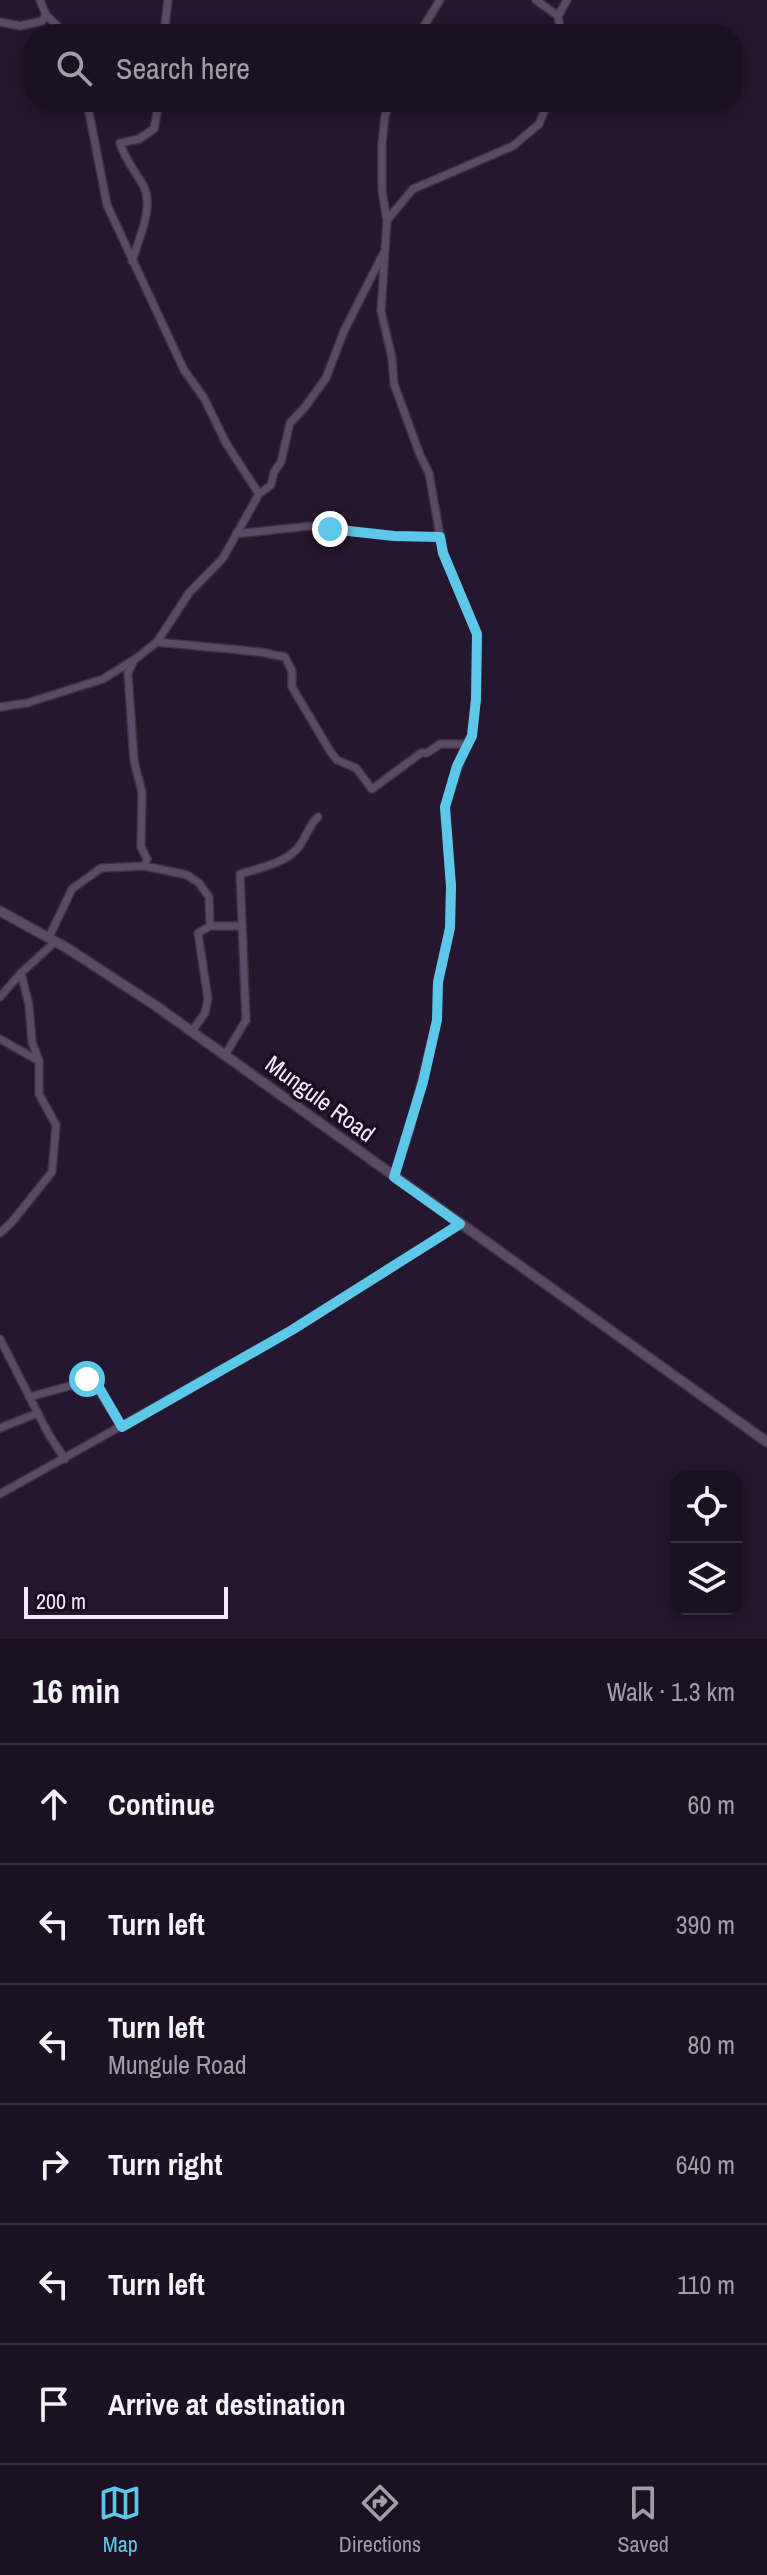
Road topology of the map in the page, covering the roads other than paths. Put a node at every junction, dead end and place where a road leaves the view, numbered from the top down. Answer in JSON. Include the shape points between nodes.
{"nodes":[{"id":1,"x":40,"y":0,"type":"edge"},
{"id":2,"x":168,"y":0,"type":"edge"},
{"id":3,"x":440,"y":0,"type":"edge"},
{"id":4,"x":536,"y":0,"type":"edge"},
{"id":5,"x":567,"y":0,"type":"edge"},
{"id":6,"x":46,"y":15,"type":"junction"},
{"id":7,"x":558,"y":16,"type":"junction"},
{"id":8,"x":0,"y":22,"type":"edge"},
{"id":9,"x":29,"y":24,"type":"edge"},
{"id":10,"x":55,"y":24,"type":"edge"},
{"id":11,"x":165,"y":24,"type":"edge"},
{"id":12,"x":425,"y":24,"type":"edge"},
{"id":13,"x":559,"y":24,"type":"edge"},
{"id":14,"x":24,"y":25,"type":"edge"},
{"id":15,"x":89,"y":112,"type":"edge"},
{"id":16,"x":157,"y":112,"type":"edge"},
{"id":17,"x":386,"y":112,"type":"edge"},
{"id":18,"x":544,"y":112,"type":"edge"},
{"id":19,"x":387,"y":220,"type":"junction"},
{"id":20,"x":385,"y":249,"type":"junction"},
{"id":21,"x":132,"y":261,"type":"junction"},
{"id":22,"x":259,"y":494,"type":"junction"},
{"id":23,"x":236,"y":534,"type":"junction"},
{"id":24,"x":440,"y":537,"type":"junction"},
{"id":25,"x":157,"y":642,"type":"junction"},
{"id":26,"x":134,"y":660,"type":"junction"},
{"id":27,"x":0,"y":707,"type":"edge"},
{"id":28,"x":466,"y":744,"type":"junction"},
{"id":29,"x":318,"y":817,"type":"dead end"},
{"id":30,"x":145,"y":866,"type":"junction"},
{"id":31,"x":0,"y":911,"type":"edge"},
{"id":32,"x":210,"y":926,"type":"junction"},
{"id":33,"x":242,"y":926,"type":"junction"},
{"id":34,"x":52,"y":939,"type":"junction"},
{"id":35,"x":21,"y":973,"type":"junction"},
{"id":36,"x":0,"y":997,"type":"edge"},
{"id":37,"x":192,"y":1031,"type":"junction"},
{"id":38,"x":0,"y":1039,"type":"edge"},
{"id":39,"x":225,"y":1055,"type":"junction"},
{"id":40,"x":39,"y":1061,"type":"junction"},
{"id":41,"x":394,"y":1177,"type":"junction"},
{"id":42,"x":460,"y":1224,"type":"junction"},
{"id":43,"x":0,"y":1233,"type":"edge"},
{"id":44,"x":0,"y":1339,"type":"edge"},
{"id":45,"x":29,"y":1397,"type":"junction"},
{"id":46,"x":38,"y":1413,"type":"junction"},
{"id":47,"x":122,"y":1427,"type":"junction"},
{"id":48,"x":0,"y":1428,"type":"edge"},
{"id":49,"x":767,"y":1442,"type":"edge"},
{"id":50,"x":65,"y":1459,"type":"junction"},
{"id":51,"x":0,"y":1494,"type":"edge"}],
"edges":[{"from":1,"to":6,"type":"street"},
{"from":2,"to":11,"type":"street"},
{"from":3,"to":12,"type":"street"},
{"from":4,"to":7,"type":"street"},
{"from":5,"to":7,"type":"street"},
{"from":6,"to":9,"type":"street"},
{"from":6,"to":10,"type":"street"},
{"from":7,"to":13,"type":"street"},
{"from":8,"to":14,"type":"street"},
{"from":15,"to":21,"type":"street","via":[[107,205]]},
{"from":16,"to":21,"type":"street","via":[[154,129],[120,143],[147,192]]},
{"from":17,"to":19,"type":"street","via":[[382,191]]},
{"from":18,"to":19,"type":"street","via":[[539,124],[513,146],[413,189]]},
{"from":19,"to":20,"type":"street"},
{"from":20,"to":22,"type":"street","via":[[326,378],[290,423],[271,485]]},
{"from":20,"to":24,"type":"street","via":[[381,311],[394,384],[429,473]]},
{"from":21,"to":22,"type":"street","via":[[184,370]]},
{"from":22,"to":23,"type":"street"},
{"from":23,"to":24,"type":"street","via":[[310,526]]},
{"from":23,"to":25,"type":"street"},
{"from":24,"to":28,"type":"street","via":[[477,634],[476,699],[472,736]]},
{"from":25,"to":26,"type":"street"},
{"from":25,"to":28,"type":"street","via":[[285,657],[292,687],[330,751],[356,768],[372,789],[421,753],[440,744]]},
{"from":26,"to":27,"type":"street","via":[[103,679]]},
{"from":26,"to":30,"type":"street","via":[[128,687],[142,792]]},
{"from":28,"to":41,"type":"street","via":[[445,807],[450,928],[438,982],[437,1020]]},
{"from":29,"to":33,"type":"street","via":[[298,848],[271,866],[240,874]]},
{"from":30,"to":32,"type":"street","via":[[187,875],[199,883],[209,897]]},
{"from":30,"to":34,"type":"street","via":[[101,868],[88,876],[72,889]]},
{"from":31,"to":34,"type":"street","name":"Mungule Road"},
{"from":32,"to":33,"type":"street"},
{"from":32,"to":37,"type":"street","via":[[198,933],[208,999]]},
{"from":33,"to":39,"type":"street","via":[[246,1020]]},
{"from":34,"to":35,"type":"street"},
{"from":34,"to":37,"type":"street","name":"Mungule Road"},
{"from":35,"to":36,"type":"street"},
{"from":35,"to":40,"type":"street"},
{"from":37,"to":39,"type":"street","name":"Mungule Road"},
{"from":38,"to":40,"type":"street"},
{"from":39,"to":41,"type":"street","name":"Mungule Road"},
{"from":40,"to":43,"type":"street","via":[[39,1094],[56,1125],[52,1172]]},
{"from":41,"to":42,"type":"street","name":"Mungule Road"},
{"from":42,"to":47,"type":"street","via":[[292,1330]]},
{"from":42,"to":49,"type":"street","name":"Mungule Road"},
{"from":44,"to":45,"type":"street"},
{"from":45,"to":46,"type":"street"},
{"from":45,"to":47,"type":"street","via":[[92,1380]]},
{"from":46,"to":48,"type":"street"},
{"from":46,"to":50,"type":"street"},
{"from":47,"to":50,"type":"street"},
{"from":50,"to":51,"type":"street"}]}
